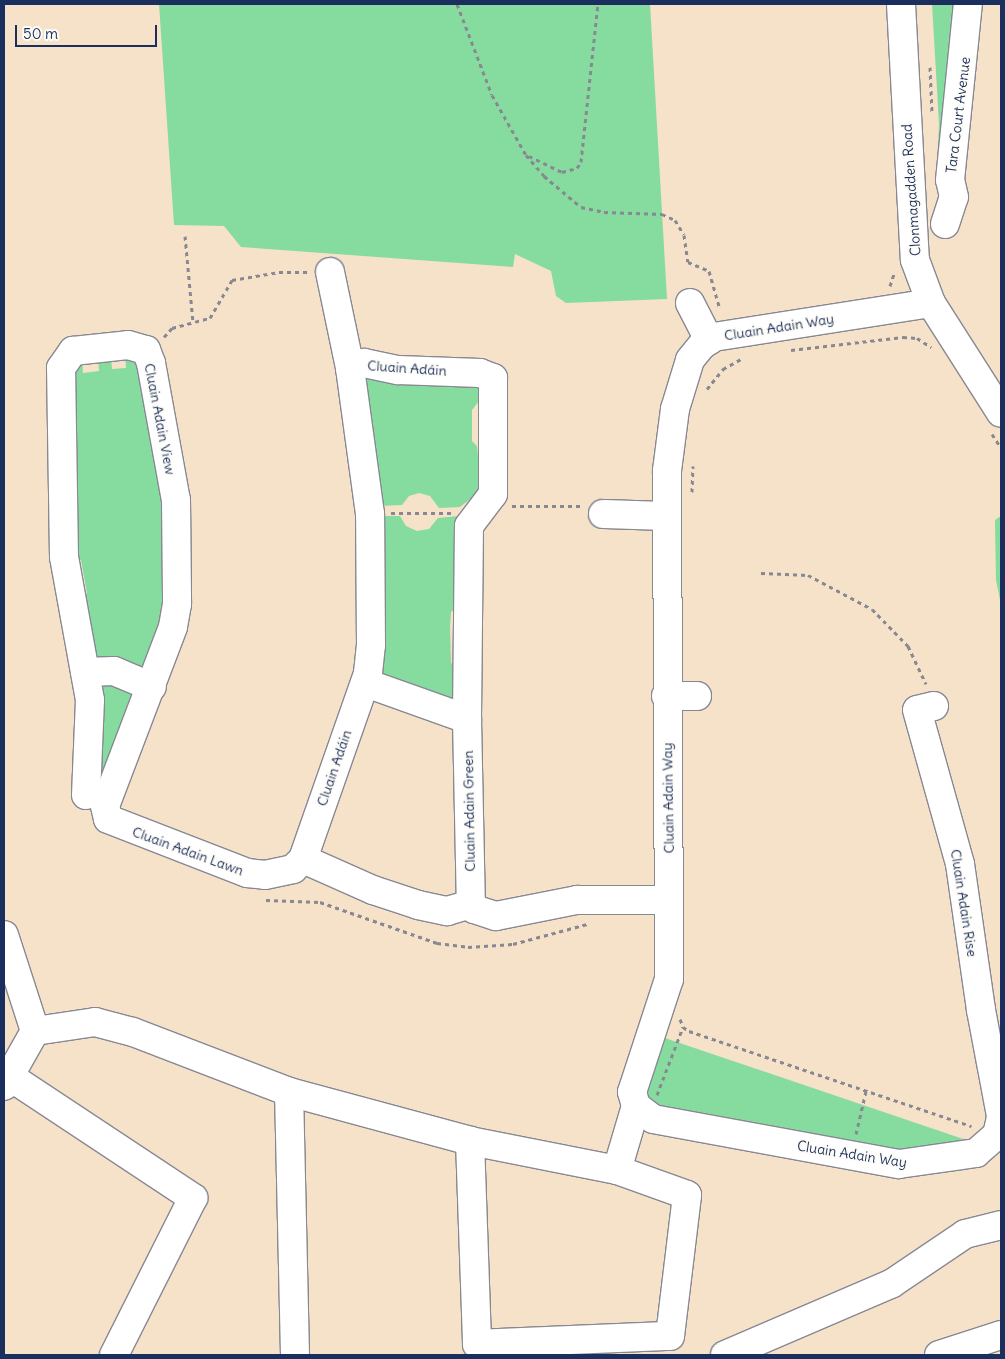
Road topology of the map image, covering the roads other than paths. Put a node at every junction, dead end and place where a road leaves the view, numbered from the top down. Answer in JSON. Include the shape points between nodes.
{"nodes":[{"id":1,"x":901,"y":4,"type":"edge"},
{"id":2,"x":968,"y":4,"type":"edge"},
{"id":3,"x":945,"y":224,"type":"dead end"},
{"id":4,"x":330,"y":272,"type":"road end"},
{"id":5,"x":690,"y":303,"type":"dead end"},
{"id":6,"x":931,"y":303,"type":"junction"},
{"id":7,"x":709,"y":340,"type":"junction"},
{"id":8,"x":350,"y":368,"type":"junction"},
{"id":9,"x":1001,"y":413,"type":"edge"},
{"id":10,"x":602,"y":514,"type":"road end"},
{"id":11,"x":666,"y":516,"type":"junction"},
{"id":12,"x":85,"y":672,"type":"junction"},
{"id":13,"x":152,"y":686,"type":"junction"},
{"id":14,"x":377,"y":687,"type":"dead end"},
{"id":15,"x":666,"y":696,"type":"junction"},
{"id":16,"x":697,"y":696,"type":"dead end"},
{"id":17,"x":934,"y":706,"type":"road end"},
{"id":18,"x":467,"y":719,"type":"junction"},
{"id":19,"x":86,"y":795,"type":"dead end"},
{"id":20,"x":108,"y":819,"type":"joint"},
{"id":21,"x":303,"y":859,"type":"junction"},
{"id":22,"x":669,"y":900,"type":"junction"},
{"id":23,"x":471,"y":904,"type":"junction"},
{"id":24,"x":4,"y":935,"type":"edge"},
{"id":25,"x":35,"y":1032,"type":"junction"},
{"id":26,"x":6,"y":1081,"type":"edge"},
{"id":27,"x":289,"y":1092,"type":"junction"},
{"id":28,"x":642,"y":1112,"type":"junction"},
{"id":29,"x":1000,"y":1123,"type":"edge"},
{"id":30,"x":470,"y":1141,"type":"junction"},
{"id":31,"x":617,"y":1170,"type":"junction"},
{"id":32,"x":1001,"y":1225,"type":"edge"},
{"id":33,"x":1001,"y":1335,"type":"edge"},
{"id":34,"x":114,"y":1355,"type":"edge"},
{"id":35,"x":295,"y":1355,"type":"edge"},
{"id":36,"x":725,"y":1355,"type":"edge"},
{"id":37,"x":939,"y":1355,"type":"edge"}],
"edges":[{"from":1,"to":6,"type":"street","name":"Clonmagadden Road","via":[[911,224],[915,260]]},
{"from":2,"to":3,"type":"street","name":"Tara Court Avenue","via":[[950,180],[954,197]]},
{"from":4,"to":8,"type":"street"},
{"from":5,"to":7,"type":"street"},
{"from":6,"to":7,"type":"street","name":"Cluain Adain Way"},
{"from":6,"to":9,"type":"street","name":"Clonmagadden Road"},
{"from":7,"to":11,"type":"street","name":"Cluain Adain Way","via":[[690,360],[676,409],[667,470]]},
{"from":8,"to":18,"type":"street","name":"Cluain Adáin","via":[[364,363],[398,370],[480,373],[493,378],[493,494],[469,526]]},
{"from":8,"to":21,"type":"street","name":"Cluain Adáin","via":[[370,514],[372,606],[368,673]]},
{"from":10,"to":11,"type":"street"},
{"from":11,"to":15,"type":"street","name":"Cluain Adain Way"},
{"from":12,"to":13,"type":"street","via":[[114,672]]},
{"from":12,"to":13,"type":"street","name":"Cluain Adain View","via":[[64,557],[61,368],[73,351],[128,345],[146,350],[151,363],[178,525],[177,604],[173,627]]},
{"from":12,"to":19,"type":"street","name":"Cluain Adain View","via":[[90,700]]},
{"from":13,"to":20,"type":"street","name":"Cluain Adain View","via":[[105,806]]},
{"from":14,"to":18,"type":"street"},
{"from":15,"to":16,"type":"street"},
{"from":15,"to":22,"type":"street","name":"Cluain Adain Way"},
{"from":17,"to":29,"type":"street","name":"Cluain Adain Rise","via":[[917,710],[960,864]]},
{"from":18,"to":23,"type":"street","name":"Cluain Adain Green"},
{"from":20,"to":21,"type":"street","name":"Cluain Adain Lawn","via":[[247,873],[265,875],[293,869]]},
{"from":21,"to":23,"type":"street","via":[[418,905],[447,910]]},
{"from":22,"to":23,"type":"street","via":[[577,900],[496,916],[474,909]]},
{"from":22,"to":28,"type":"street","name":"Cluain Adain Way","via":[[666,996],[632,1092]]},
{"from":24,"to":25,"type":"street"},
{"from":25,"to":26,"type":"street"},
{"from":25,"to":27,"type":"street","via":[[95,1022],[133,1032]]},
{"from":26,"to":34,"type":"street","via":[[193,1198]]},
{"from":27,"to":30,"type":"street"},
{"from":27,"to":35,"type":"street"},
{"from":28,"to":29,"type":"street","name":"Cluain Adain Way","via":[[910,1164],[976,1153]]},
{"from":28,"to":31,"type":"street"},
{"from":30,"to":31,"type":"street"},
{"from":30,"to":31,"type":"street","via":[[478,1344],[670,1336],[687,1196]]},
{"from":32,"to":36,"type":"street","via":[[966,1234],[891,1284]]},
{"from":33,"to":37,"type":"street"}]}
